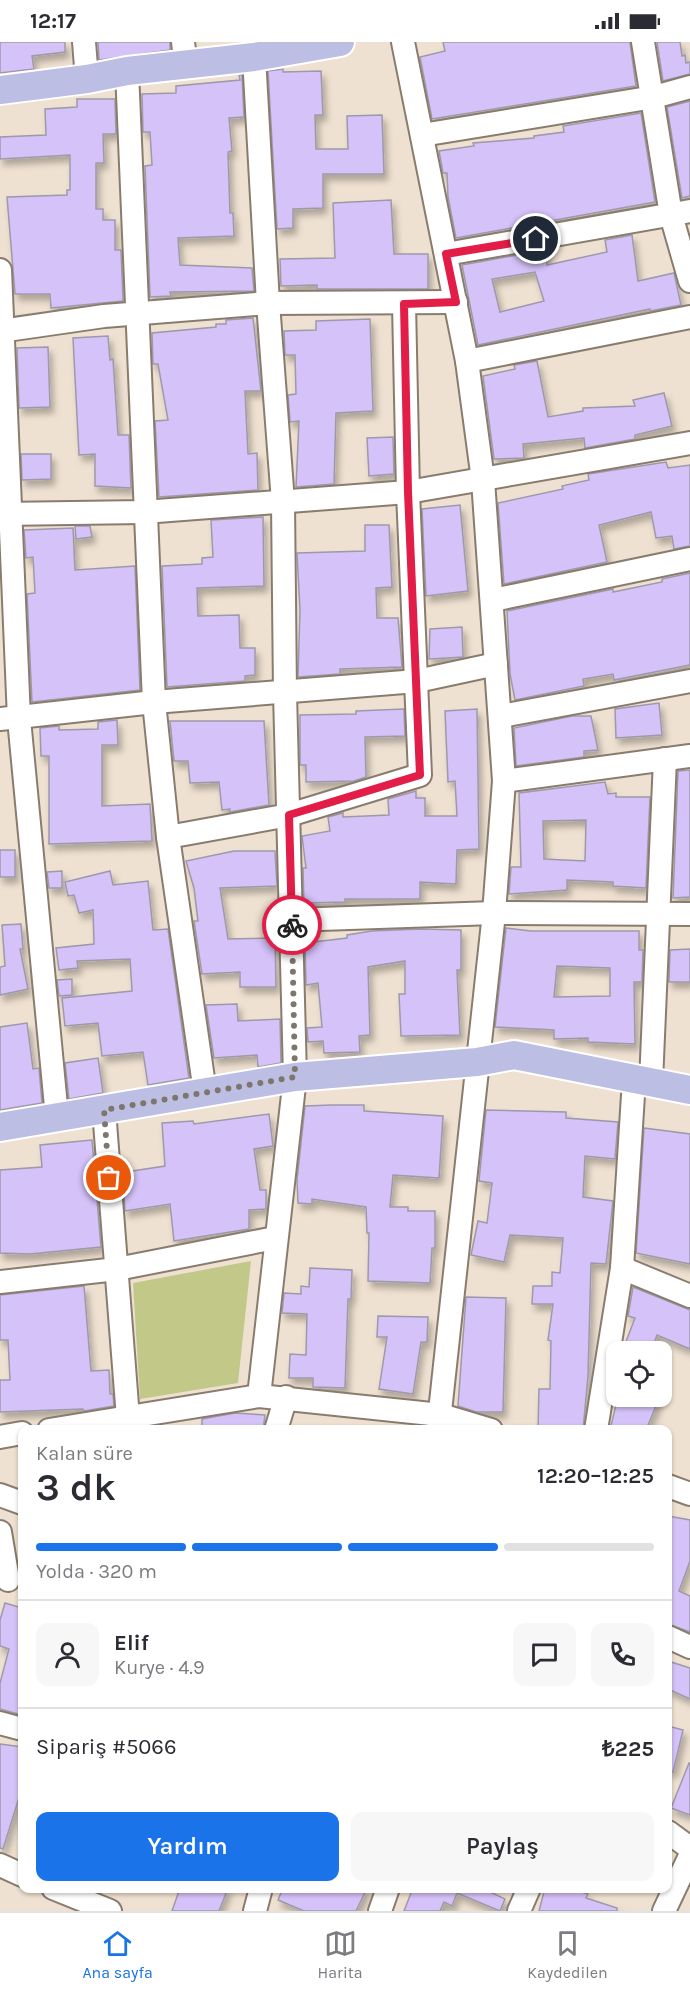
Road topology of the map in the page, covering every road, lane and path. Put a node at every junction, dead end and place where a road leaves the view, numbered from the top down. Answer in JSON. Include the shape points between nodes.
{"nodes":[{"id":1,"x":84,"y":42,"type":"edge"},
{"id":2,"x":340,"y":42,"type":"edge"},
{"id":3,"x":403,"y":42,"type":"edge"},
{"id":4,"x":643,"y":42,"type":"edge"},
{"id":5,"x":288,"y":47,"type":"edge"},
{"id":6,"x":184,"y":54,"type":"edge"},
{"id":7,"x":254,"y":57,"type":"junction"},
{"id":8,"x":127,"y":71,"type":"junction"},
{"id":9,"x":87,"y":80,"type":"junction"},
{"id":10,"x":690,"y":87,"type":"edge"},
{"id":11,"x":0,"y":90,"type":"edge"},
{"id":12,"x":654,"y":97,"type":"junction"},
{"id":13,"x":422,"y":135,"type":"junction"},
{"id":14,"x":680,"y":213,"type":"edge"},
{"id":15,"x":446,"y":254,"type":"junction"},
{"id":16,"x":0,"y":270,"type":"edge"},
{"id":17,"x":690,"y":281,"type":"edge"},
{"id":18,"x":456,"y":302,"type":"junction"},
{"id":19,"x":268,"y":303,"type":"junction"},
{"id":20,"x":404,"y":304,"type":"junction"},
{"id":21,"x":136,"y":315,"type":"junction"},
{"id":22,"x":690,"y":317,"type":"edge"},
{"id":23,"x":2,"y":331,"type":"edge"},
{"id":24,"x":467,"y":361,"type":"junction"},
{"id":25,"x":690,"y":443,"type":"edge"},
{"id":26,"x":483,"y":480,"type":"junction"},
{"id":27,"x":408,"y":492,"type":"junction"},
{"id":28,"x":283,"y":502,"type":"junction"},
{"id":29,"x":144,"y":512,"type":"junction"},
{"id":30,"x":5,"y":514,"type":"edge"},
{"id":31,"x":690,"y":559,"type":"edge"},
{"id":32,"x":493,"y":600,"type":"junction"},
{"id":33,"x":496,"y":664,"type":"junction"},
{"id":34,"x":417,"y":681,"type":"junction"},
{"id":35,"x":690,"y":681,"type":"edge"},
{"id":36,"x":285,"y":693,"type":"junction"},
{"id":37,"x":154,"y":702,"type":"junction"},
{"id":38,"x":501,"y":716,"type":"junction"},
{"id":39,"x":10,"y":719,"type":"edge"},
{"id":40,"x":690,"y":756,"type":"edge"},
{"id":41,"x":665,"y":759,"type":"junction"},
{"id":42,"x":504,"y":782,"type":"junction"},
{"id":43,"x":289,"y":815,"type":"junction"},
{"id":44,"x":168,"y":837,"type":"junction"},
{"id":45,"x":494,"y":913,"type":"junction"},
{"id":46,"x":659,"y":914,"type":"junction"},
{"id":47,"x":690,"y":914,"type":"edge"},
{"id":48,"x":292,"y":920,"type":"junction"},
{"id":49,"x":477,"y":1062,"type":"junction"},
{"id":50,"x":295,"y":1077,"type":"junction"},
{"id":51,"x":642,"y":1088,"type":"junction"},
{"id":52,"x":690,"y":1090,"type":"edge"},
{"id":53,"x":205,"y":1092,"type":"junction"},
{"id":54,"x":104,"y":1110,"type":"junction"},
{"id":55,"x":690,"y":1110,"type":"edge"},
{"id":56,"x":57,"y":1118,"type":"junction"},
{"id":57,"x":0,"y":1127,"type":"edge"},
{"id":58,"x":275,"y":1238,"type":"junction"},
{"id":59,"x":622,"y":1268,"type":"junction"},
{"id":60,"x":117,"y":1269,"type":"junction"},
{"id":61,"x":0,"y":1282,"type":"edge"},
{"id":62,"x":690,"y":1296,"type":"edge"},
{"id":63,"x":259,"y":1395,"type":"junction"},
{"id":64,"x":286,"y":1397,"type":"junction"},
{"id":65,"x":128,"y":1418,"type":"junction"},
{"id":66,"x":440,"y":1422,"type":"edge"},
{"id":67,"x":82,"y":1425,"type":"edge"},
{"id":68,"x":278,"y":1425,"type":"edge"},
{"id":69,"x":459,"y":1425,"type":"edge"},
{"id":70,"x":597,"y":1425,"type":"edge"},
{"id":71,"x":18,"y":1434,"type":"edge"},
{"id":72,"x":0,"y":1437,"type":"edge"},
{"id":73,"x":672,"y":1487,"type":"edge"},
{"id":74,"x":690,"y":1494,"type":"edge"},
{"id":75,"x":0,"y":1495,"type":"edge"},
{"id":76,"x":18,"y":1502,"type":"edge"},
{"id":77,"x":0,"y":1532,"type":"edge"},
{"id":78,"x":10,"y":1581,"type":"edge"},
{"id":79,"x":672,"y":1639,"type":"edge"},
{"id":80,"x":690,"y":1647,"type":"edge"},
{"id":81,"x":0,"y":1723,"type":"edge"},
{"id":82,"x":18,"y":1728,"type":"edge"},
{"id":83,"x":672,"y":1835,"type":"edge"},
{"id":84,"x":690,"y":1848,"type":"edge"},
{"id":85,"x":690,"y":1856,"type":"edge"},
{"id":86,"x":0,"y":1865,"type":"edge"},
{"id":87,"x":18,"y":1873,"type":"edge"},
{"id":88,"x":65,"y":1893,"type":"edge"},
{"id":89,"x":260,"y":1893,"type":"edge"},
{"id":90,"x":386,"y":1893,"type":"edge"},
{"id":91,"x":527,"y":1893,"type":"edge"},
{"id":92,"x":110,"y":1911,"type":"edge"},
{"id":93,"x":255,"y":1911,"type":"edge"},
{"id":94,"x":380,"y":1911,"type":"edge"},
{"id":95,"x":519,"y":1911,"type":"edge"},
{"id":96,"x":664,"y":1911,"type":"edge"}],
"edges":[{"from":1,"to":9,"type":"street"},
{"from":2,"to":5,"type":"main road"},
{"from":3,"to":13,"type":"street"},
{"from":4,"to":12,"type":"street"},
{"from":5,"to":7,"type":"main road"},
{"from":6,"to":7,"type":"main road"},
{"from":6,"to":8,"type":"main road"},
{"from":7,"to":19,"type":"street"},
{"from":8,"to":9,"type":"main road"},
{"from":8,"to":21,"type":"street"},
{"from":9,"to":11,"type":"main road"},
{"from":10,"to":12,"type":"street"},
{"from":12,"to":13,"type":"street"},
{"from":12,"to":14,"type":"street"},
{"from":13,"to":15,"type":"street"},
{"from":14,"to":15,"type":"street"},
{"from":14,"to":17,"type":"street"},
{"from":15,"to":18,"type":"street"},
{"from":16,"to":23,"type":"street"},
{"from":18,"to":20,"type":"street"},
{"from":18,"to":24,"type":"street"},
{"from":19,"to":20,"type":"street"},
{"from":19,"to":21,"type":"street"},
{"from":19,"to":28,"type":"street"},
{"from":20,"to":27,"type":"street"},
{"from":21,"to":23,"type":"street"},
{"from":21,"to":29,"type":"street"},
{"from":22,"to":24,"type":"street"},
{"from":23,"to":30,"type":"street"},
{"from":24,"to":26,"type":"street"},
{"from":25,"to":26,"type":"street"},
{"from":26,"to":27,"type":"street"},
{"from":26,"to":32,"type":"street"},
{"from":27,"to":28,"type":"street"},
{"from":27,"to":34,"type":"street"},
{"from":28,"to":29,"type":"street"},
{"from":28,"to":36,"type":"street"},
{"from":29,"to":30,"type":"street"},
{"from":29,"to":37,"type":"street"},
{"from":30,"to":39,"type":"street"},
{"from":31,"to":32,"type":"street"},
{"from":32,"to":33,"type":"street"},
{"from":33,"to":34,"type":"street"},
{"from":33,"to":38,"type":"street"},
{"from":34,"to":36,"type":"street"},
{"from":34,"to":43,"type":"street","via":[[420,775]]},
{"from":35,"to":38,"type":"street"},
{"from":36,"to":37,"type":"street"},
{"from":36,"to":43,"type":"street"},
{"from":37,"to":39,"type":"street"},
{"from":37,"to":44,"type":"street"},
{"from":38,"to":42,"type":"street"},
{"from":39,"to":56,"type":"street"},
{"from":40,"to":41,"type":"street"},
{"from":41,"to":42,"type":"street"},
{"from":41,"to":46,"type":"street"},
{"from":42,"to":45,"type":"street"},
{"from":43,"to":44,"type":"street"},
{"from":43,"to":48,"type":"street"},
{"from":44,"to":53,"type":"street"},
{"from":45,"to":46,"type":"street"},
{"from":45,"to":48,"type":"street"},
{"from":45,"to":49,"type":"street"},
{"from":46,"to":47,"type":"street"},
{"from":46,"to":51,"type":"street"},
{"from":48,"to":50,"type":"street"},
{"from":49,"to":50,"type":"main road"},
{"from":49,"to":51,"type":"main road","via":[[514,1055]]},
{"from":49,"to":66,"type":"street"},
{"from":50,"to":53,"type":"main road"},
{"from":50,"to":58,"type":"street"},
{"from":51,"to":52,"type":"main road"},
{"from":51,"to":55,"type":"main road"},
{"from":51,"to":59,"type":"street"},
{"from":53,"to":54,"type":"main road"},
{"from":54,"to":56,"type":"main road"},
{"from":54,"to":60,"type":"street"},
{"from":56,"to":57,"type":"main road"},
{"from":58,"to":60,"type":"street"},
{"from":58,"to":63,"type":"street"},
{"from":59,"to":62,"type":"street"},
{"from":59,"to":70,"type":"street"},
{"from":60,"to":61,"type":"street"},
{"from":60,"to":65,"type":"street"},
{"from":63,"to":64,"type":"street"},
{"from":63,"to":65,"type":"street"},
{"from":64,"to":66,"type":"street"},
{"from":64,"to":68,"type":"street"},
{"from":65,"to":67,"type":"street"},
{"from":66,"to":69,"type":"street"},
{"from":71,"to":72,"type":"street"},
{"from":73,"to":74,"type":"street"},
{"from":75,"to":76,"type":"street"},
{"from":77,"to":78,"type":"street"},
{"from":79,"to":80,"type":"street"},
{"from":81,"to":82,"type":"street"},
{"from":83,"to":84,"type":"street"},
{"from":85,"to":96,"type":"street"},
{"from":86,"to":87,"type":"street"},
{"from":88,"to":92,"type":"street"},
{"from":89,"to":93,"type":"street"},
{"from":90,"to":94,"type":"street"},
{"from":91,"to":95,"type":"street"}]}
